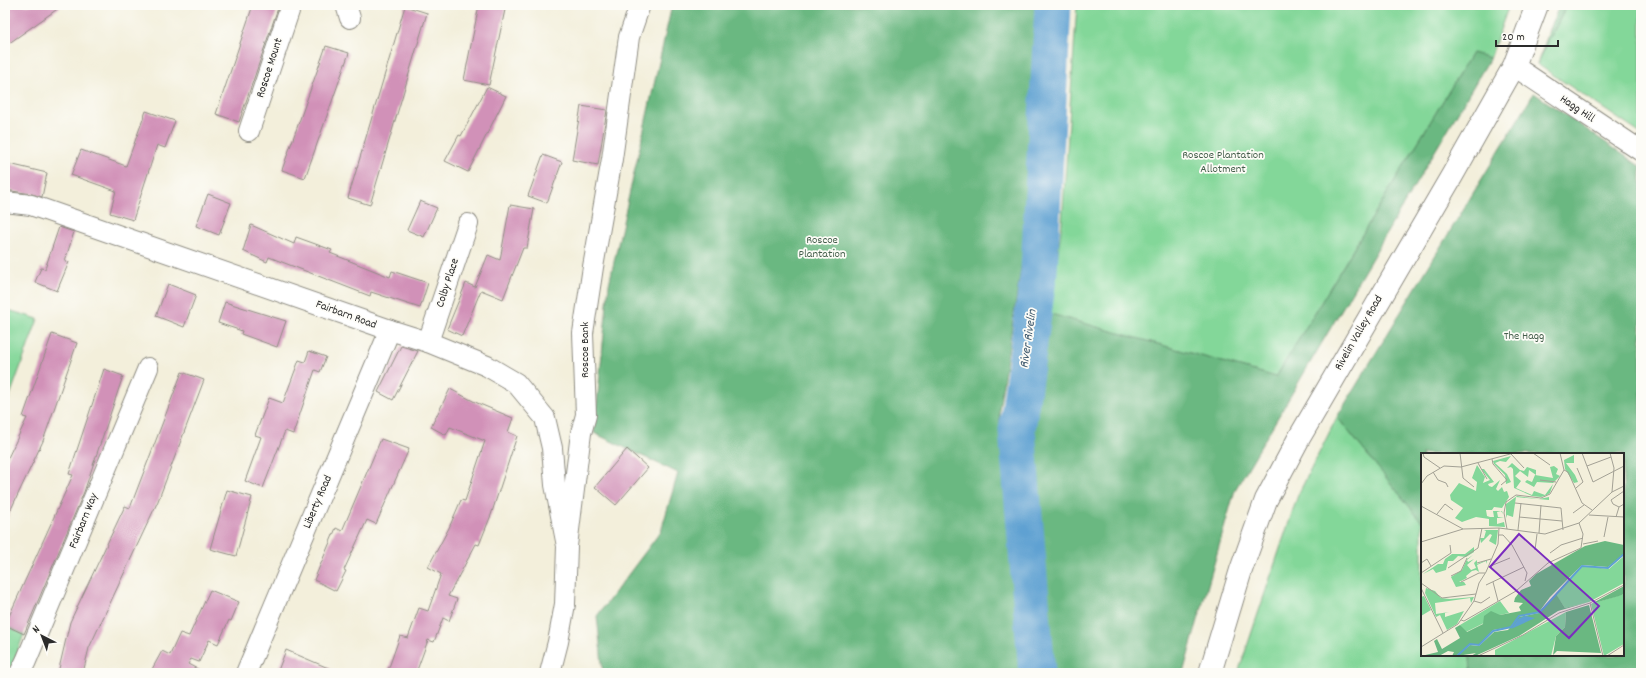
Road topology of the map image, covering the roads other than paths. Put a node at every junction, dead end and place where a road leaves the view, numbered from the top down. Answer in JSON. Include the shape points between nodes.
{"nodes":[{"id":1,"x":291,"y":5,"type":"edge"},
{"id":2,"x":640,"y":5,"type":"edge"},
{"id":3,"x":1537,"y":5,"type":"edge"},
{"id":4,"x":1514,"y":66,"type":"junction"},
{"id":5,"x":249,"y":131,"type":"dead end"},
{"id":6,"x":1641,"y":152,"type":"edge"},
{"id":7,"x":5,"y":202,"type":"edge"},
{"id":8,"x":468,"y":224,"type":"dead end"},
{"id":9,"x":390,"y":330,"type":"junction"},
{"id":10,"x":428,"y":342,"type":"junction"},
{"id":11,"x":148,"y":368,"type":"dead end"},
{"id":12,"x":567,"y":546,"type":"junction"},
{"id":13,"x":20,"y":673,"type":"edge"},
{"id":14,"x":246,"y":673,"type":"edge"},
{"id":15,"x":550,"y":673,"type":"edge"},
{"id":16,"x":1210,"y":673,"type":"edge"}],
"edges":[{"from":1,"to":5,"type":"street","name":"Roscoe Mount"},
{"from":2,"to":12,"type":"street","name":"Roscoe Bank","via":[[629,37],[583,333],[586,416]]},
{"from":3,"to":4,"type":"main road","name":"Rivelin Valley Road"},
{"from":4,"to":6,"type":"street","name":"Hagg Hill"},
{"from":4,"to":16,"type":"main road","name":"Rivelin Valley Road","via":[[1299,438],[1266,500],[1241,570]]},
{"from":7,"to":9,"type":"street","name":"Fairbarn Road","via":[[31,205]]},
{"from":8,"to":10,"type":"street","name":"Colby Place"},
{"from":9,"to":10,"type":"street","name":"Fairbarn Road"},
{"from":9,"to":14,"type":"street","name":"Liberty Road"},
{"from":10,"to":12,"type":"street","name":"Fairbarn Road","via":[[487,366],[516,383],[545,418]]},
{"from":11,"to":13,"type":"street","name":"Fairbarn Way"},
{"from":12,"to":15,"type":"street","name":"Roscoe Bank","via":[[565,604]]}]}
